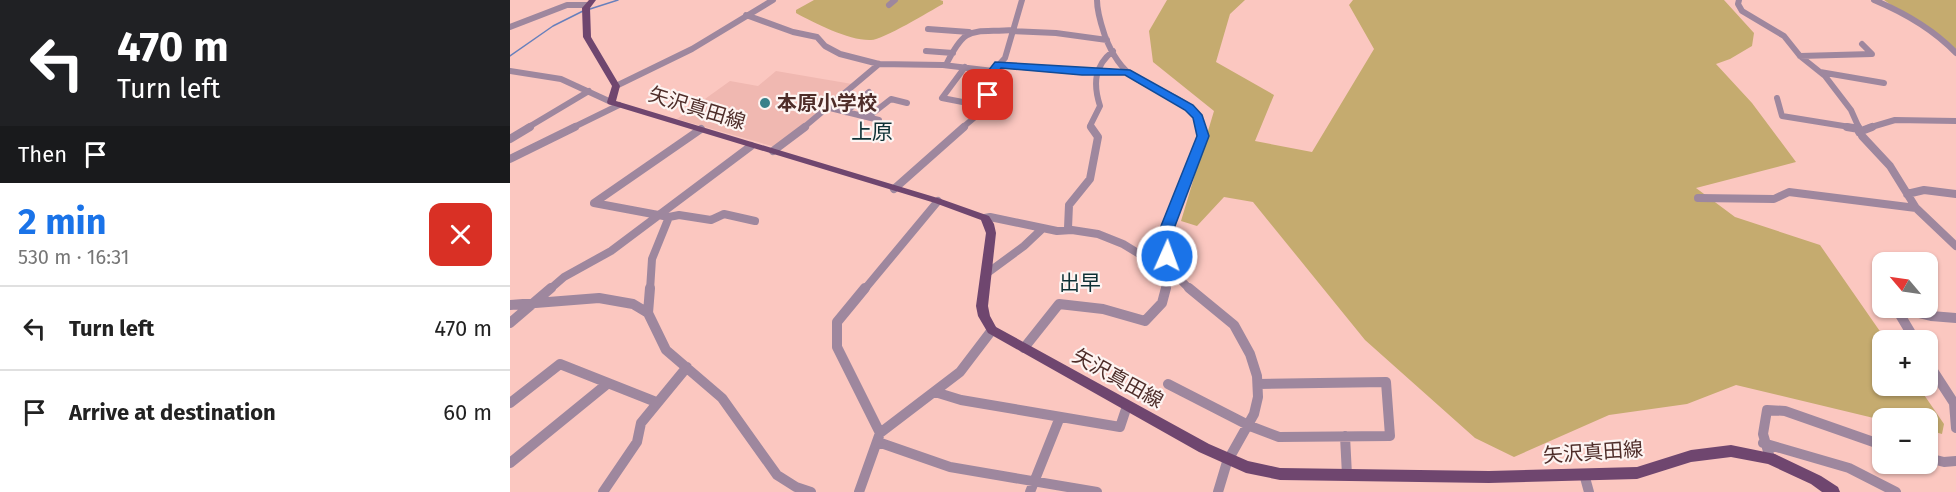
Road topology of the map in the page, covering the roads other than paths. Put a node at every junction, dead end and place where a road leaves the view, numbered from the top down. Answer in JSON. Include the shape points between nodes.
{"nodes":[{"id":1,"x":773,"y":0,"type":"edge"},
{"id":2,"x":895,"y":0,"type":"edge"},
{"id":3,"x":1022,"y":0,"type":"edge"},
{"id":4,"x":1097,"y":0,"type":"edge"},
{"id":5,"x":1739,"y":0,"type":"edge"},
{"id":6,"x":1874,"y":0,"type":"edge"},
{"id":7,"x":566,"y":3,"type":"edge"},
{"id":8,"x":590,"y":3,"type":"edge"},
{"id":9,"x":889,"y":4,"type":"dead end"},
{"id":10,"x":746,"y":15,"type":"junction"},
{"id":11,"x":510,"y":27,"type":"edge"},
{"id":12,"x":928,"y":29,"type":"dead end"},
{"id":13,"x":1013,"y":31,"type":"junction"},
{"id":14,"x":968,"y":33,"type":"junction"},
{"id":15,"x":1107,"y":40,"type":"junction"},
{"id":16,"x":1862,"y":44,"type":"dead end"},
{"id":17,"x":926,"y":51,"type":"dead end"},
{"id":18,"x":1113,"y":51,"type":"junction"},
{"id":19,"x":953,"y":52,"type":"junction"},
{"id":20,"x":1956,"y":53,"type":"edge"},
{"id":21,"x":1800,"y":56,"type":"junction"},
{"id":22,"x":879,"y":64,"type":"junction"},
{"id":23,"x":946,"y":65,"type":"junction"},
{"id":24,"x":965,"y":67,"type":"junction"},
{"id":25,"x":996,"y":68,"type":"junction"},
{"id":26,"x":510,"y":71,"type":"edge"},
{"id":27,"x":1095,"y":71,"type":"junction"},
{"id":28,"x":1127,"y":72,"type":"junction"},
{"id":29,"x":1820,"y":72,"type":"junction"},
{"id":30,"x":1884,"y":83,"type":"dead end"},
{"id":31,"x":616,"y":86,"type":"junction"},
{"id":32,"x":589,"y":91,"type":"junction"},
{"id":33,"x":869,"y":92,"type":"dead end"},
{"id":34,"x":1777,"y":98,"type":"dead end"},
{"id":35,"x":615,"y":103,"type":"junction"},
{"id":36,"x":907,"y":104,"type":"dead end"},
{"id":37,"x":983,"y":106,"type":"junction"},
{"id":38,"x":830,"y":108,"type":"junction"},
{"id":39,"x":846,"y":112,"type":"junction"},
{"id":40,"x":867,"y":117,"type":"junction"},
{"id":41,"x":879,"y":120,"type":"dead end"},
{"id":42,"x":1956,"y":121,"type":"edge"},
{"id":43,"x":701,"y":129,"type":"junction"},
{"id":44,"x":1859,"y":130,"type":"junction"},
{"id":45,"x":510,"y":139,"type":"edge"},
{"id":46,"x":752,"y":146,"type":"junction"},
{"id":47,"x":773,"y":151,"type":"junction"},
{"id":48,"x":510,"y":159,"type":"edge"},
{"id":49,"x":894,"y":189,"type":"junction"},
{"id":50,"x":1907,"y":194,"type":"junction"},
{"id":51,"x":1956,"y":194,"type":"edge"},
{"id":52,"x":1698,"y":198,"type":"dead end"},
{"id":53,"x":938,"y":201,"type":"junction"},
{"id":54,"x":1916,"y":208,"type":"junction"},
{"id":55,"x":666,"y":216,"type":"junction"},
{"id":56,"x":985,"y":218,"type":"junction"},
{"id":57,"x":755,"y":220,"type":"dead end"},
{"id":58,"x":1068,"y":228,"type":"junction"},
{"id":59,"x":1042,"y":229,"type":"junction"},
{"id":60,"x":1956,"y":246,"type":"edge"},
{"id":61,"x":1171,"y":267,"type":"junction"},
{"id":62,"x":986,"y":274,"type":"junction"},
{"id":63,"x":510,"y":305,"type":"edge"},
{"id":64,"x":531,"y":305,"type":"junction"},
{"id":65,"x":648,"y":313,"type":"junction"},
{"id":66,"x":1938,"y":317,"type":"edge"},
{"id":67,"x":1899,"y":318,"type":"edge"},
{"id":68,"x":1956,"y":318,"type":"edge"},
{"id":69,"x":510,"y":323,"type":"edge"},
{"id":70,"x":992,"y":330,"type":"junction"},
{"id":71,"x":1909,"y":330,"type":"edge"},
{"id":72,"x":1024,"y":348,"type":"junction"},
{"id":73,"x":687,"y":367,"type":"junction"},
{"id":74,"x":1938,"y":378,"type":"edge"},
{"id":75,"x":606,"y":384,"type":"junction"},
{"id":76,"x":1168,"y":384,"type":"dead end"},
{"id":77,"x":1258,"y":384,"type":"junction"},
{"id":78,"x":935,"y":392,"type":"junction"},
{"id":79,"x":657,"y":402,"type":"junction"},
{"id":80,"x":510,"y":403,"type":"edge"},
{"id":81,"x":1127,"y":406,"type":"junction"},
{"id":82,"x":1060,"y":417,"type":"junction"},
{"id":83,"x":1250,"y":426,"type":"junction"},
{"id":84,"x":1956,"y":428,"type":"edge"},
{"id":85,"x":1345,"y":436,"type":"junction"},
{"id":86,"x":879,"y":437,"type":"junction"},
{"id":87,"x":1872,"y":441,"type":"edge"},
{"id":88,"x":1763,"y":443,"type":"junction"},
{"id":89,"x":1770,"y":458,"type":"junction"},
{"id":90,"x":1228,"y":460,"type":"junction"},
{"id":91,"x":1938,"y":460,"type":"edge"},
{"id":92,"x":1956,"y":461,"type":"edge"},
{"id":93,"x":510,"y":463,"type":"edge"},
{"id":94,"x":1584,"y":474,"type":"junction"},
{"id":95,"x":1347,"y":475,"type":"junction"},
{"id":96,"x":1032,"y":487,"type":"edge"},
{"id":97,"x":603,"y":492,"type":"edge"},
{"id":98,"x":811,"y":492,"type":"edge"},
{"id":99,"x":859,"y":492,"type":"edge"},
{"id":100,"x":1097,"y":492,"type":"edge"},
{"id":101,"x":1218,"y":492,"type":"edge"},
{"id":102,"x":1589,"y":492,"type":"edge"},
{"id":103,"x":1833,"y":492,"type":"edge"},
{"id":104,"x":1896,"y":492,"type":"edge"}],
"edges":[{"from":1,"to":10,"type":"street"},
{"from":2,"to":9,"type":"street"},
{"from":3,"to":13,"type":"street"},
{"from":4,"to":15,"type":"street"},
{"from":5,"to":21,"type":"street","via":[[1742,11],[1784,36]]},
{"from":6,"to":20,"type":"street","via":[[1910,16],[1939,35]]},
{"from":7,"to":8,"type":"street"},
{"from":7,"to":11,"type":"street"},
{"from":8,"to":31,"type":"main road","via":[[587,37]]},
{"from":10,"to":22,"type":"street","via":[[817,37],[840,54]]},
{"from":10,"to":31,"type":"street","via":[[692,49]]},
{"from":12,"to":14,"type":"street","via":[[971,30]]},
{"from":13,"to":14,"type":"street"},
{"from":13,"to":15,"type":"street"},
{"from":13,"to":25,"type":"street","via":[[1005,58]]},
{"from":14,"to":19,"type":"street"},
{"from":15,"to":18,"type":"street"},
{"from":16,"to":21,"type":"street","via":[[1872,54]]},
{"from":17,"to":19,"type":"street"},
{"from":18,"to":27,"type":"street"},
{"from":18,"to":28,"type":"street"},
{"from":19,"to":23,"type":"street"},
{"from":21,"to":29,"type":"street"},
{"from":22,"to":23,"type":"street"},
{"from":22,"to":38,"type":"street"},
{"from":23,"to":24,"type":"street"},
{"from":24,"to":25,"type":"street"},
{"from":24,"to":37,"type":"street","via":[[942,99]]},
{"from":25,"to":27,"type":"street"},
{"from":25,"to":37,"type":"street"},
{"from":26,"to":32,"type":"street","via":[[561,79]]},
{"from":27,"to":28,"type":"street"},
{"from":27,"to":58,"type":"street","via":[[1093,88],[1100,106],[1090,126],[1098,137],[1097,150],[1090,178],[1068,207]]},
{"from":28,"to":61,"type":"street","via":[[1189,108],[1202,126],[1198,151],[1166,233],[1165,249]]},
{"from":29,"to":30,"type":"street"},
{"from":29,"to":44,"type":"street","via":[[1851,110]]},
{"from":31,"to":35,"type":"main road"},
{"from":32,"to":35,"type":"street"},
{"from":32,"to":45,"type":"street"},
{"from":33,"to":39,"type":"street"},
{"from":34,"to":44,"type":"street","via":[[1782,116]]},
{"from":35,"to":43,"type":"main road","name":"矢沢真田線"},
{"from":35,"to":48,"type":"street"},
{"from":36,"to":40,"type":"street","via":[[891,99]]},
{"from":37,"to":49,"type":"street","via":[[981,112]]},
{"from":38,"to":39,"type":"street"},
{"from":38,"to":47,"type":"street"},
{"from":39,"to":40,"type":"street"},
{"from":40,"to":41,"type":"street"},
{"from":42,"to":44,"type":"street","via":[[1885,121]]},
{"from":43,"to":46,"type":"main road","name":"矢沢真田線"},
{"from":43,"to":55,"type":"street","via":[[594,203]]},
{"from":44,"to":50,"type":"street","via":[[1890,166]]},
{"from":46,"to":47,"type":"main road","name":"矢沢真田線"},
{"from":46,"to":55,"type":"street"},
{"from":47,"to":49,"type":"main road","name":"矢沢真田線"},
{"from":49,"to":53,"type":"main road","name":"矢沢真田線"},
{"from":50,"to":51,"type":"street","via":[[1924,190]]},
{"from":50,"to":54,"type":"street"},
{"from":52,"to":54,"type":"street","via":[[1774,199],[1789,192]]},
{"from":53,"to":56,"type":"main road","name":"矢沢真田線"},
{"from":53,"to":86,"type":"street","via":[[837,322],[837,347]]},
{"from":54,"to":60,"type":"street"},
{"from":55,"to":57,"type":"street","via":[[711,220],[724,214]]},
{"from":55,"to":64,"type":"street","via":[[564,277]]},
{"from":55,"to":65,"type":"street","via":[[652,259]]},
{"from":56,"to":59,"type":"street"},
{"from":56,"to":62,"type":"main road","via":[[991,234]]},
{"from":58,"to":59,"type":"street"},
{"from":58,"to":61,"type":"street","via":[[1113,237],[1159,266]]},
{"from":59,"to":62,"type":"street"},
{"from":61,"to":72,"type":"street","via":[[1162,303],[1145,321],[1103,309],[1059,304]]},
{"from":61,"to":77,"type":"street","via":[[1186,288],[1236,328]]},
{"from":62,"to":70,"type":"main road","via":[[982,306]]},
{"from":63,"to":64,"type":"street"},
{"from":64,"to":65,"type":"street","via":[[600,298],[633,304]]},
{"from":64,"to":69,"type":"street"},
{"from":65,"to":73,"type":"street","via":[[666,350]]},
{"from":66,"to":68,"type":"street"},
{"from":67,"to":71,"type":"street"},
{"from":70,"to":72,"type":"main road","name":"矢沢真田線"},
{"from":70,"to":78,"type":"street","via":[[960,372]]},
{"from":72,"to":81,"type":"main road","name":"矢沢真田線"},
{"from":73,"to":79,"type":"street"},
{"from":73,"to":98,"type":"street","via":[[735,414],[777,475]]},
{"from":74,"to":84,"type":"street","via":[[1954,403]]},
{"from":75,"to":79,"type":"street"},
{"from":75,"to":80,"type":"street","via":[[560,364]]},
{"from":75,"to":93,"type":"street"},
{"from":76,"to":83,"type":"street"},
{"from":77,"to":83,"type":"street"},
{"from":77,"to":85,"type":"street","via":[[1386,382],[1390,436]]},
{"from":78,"to":82,"type":"street"},
{"from":78,"to":86,"type":"street"},
{"from":79,"to":97,"type":"street","via":[[641,423],[638,442]]},
{"from":81,"to":82,"type":"street","via":[[1120,427]]},
{"from":81,"to":90,"type":"main road","name":"矢沢真田線"},
{"from":82,"to":96,"type":"street"},
{"from":83,"to":85,"type":"street","via":[[1279,436]]},
{"from":83,"to":90,"type":"street"},
{"from":85,"to":95,"type":"street"},
{"from":86,"to":96,"type":"street","via":[[950,467]]},
{"from":86,"to":99,"type":"street"},
{"from":87,"to":88,"type":"street","via":[[1785,411],[1767,410]]},
{"from":88,"to":89,"type":"street"},
{"from":88,"to":104,"type":"street","via":[[1872,477]]},
{"from":89,"to":94,"type":"main road","name":"矢沢真田線","via":[[1731,451],[1691,456],[1637,473]]},
{"from":89,"to":103,"type":"main road","name":"矢沢真田線"},
{"from":90,"to":95,"type":"main road","name":"矢沢真田線","via":[[1280,474]]},
{"from":90,"to":101,"type":"street"},
{"from":91,"to":92,"type":"street"},
{"from":94,"to":95,"type":"main road","name":"矢沢真田線"},
{"from":94,"to":102,"type":"street"},
{"from":96,"to":100,"type":"street"}]}
